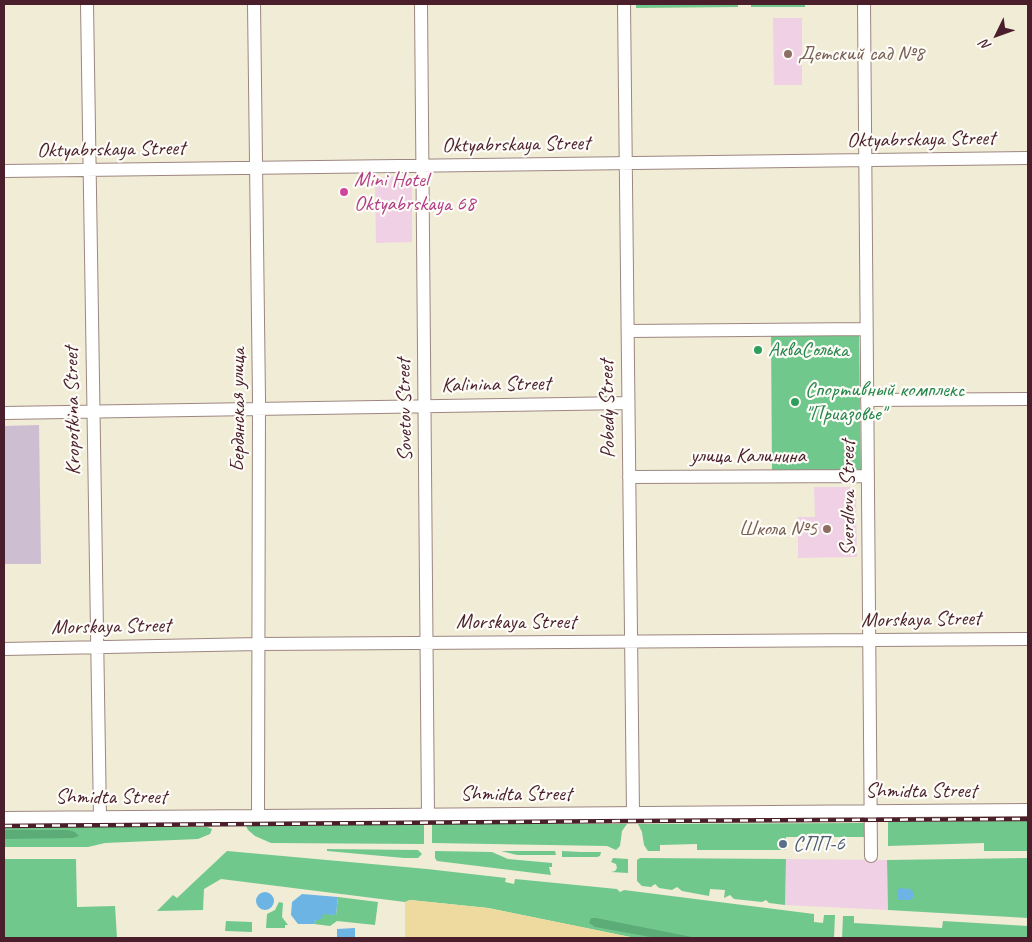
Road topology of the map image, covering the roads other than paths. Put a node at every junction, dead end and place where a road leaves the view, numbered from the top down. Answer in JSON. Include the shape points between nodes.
{"nodes":[{"id":1,"x":87,"y":4,"type":"edge"},
{"id":2,"x":254,"y":4,"type":"edge"},
{"id":3,"x":421,"y":4,"type":"edge"},
{"id":4,"x":624,"y":4,"type":"edge"},
{"id":5,"x":864,"y":4,"type":"edge"},
{"id":6,"x":1028,"y":158,"type":"edge"},
{"id":7,"x":865,"y":160,"type":"junction"},
{"id":8,"x":626,"y":163,"type":"junction"},
{"id":9,"x":422,"y":166,"type":"junction"},
{"id":10,"x":256,"y":168,"type":"junction"},
{"id":11,"x":90,"y":170,"type":"junction"},
{"id":12,"x":4,"y":171,"type":"edge"},
{"id":13,"x":866,"y":329,"type":"junction"},
{"id":14,"x":628,"y":331,"type":"junction"},
{"id":15,"x":1028,"y":399,"type":"edge"},
{"id":16,"x":867,"y":400,"type":"junction"},
{"id":17,"x":628,"y":403,"type":"junction"},
{"id":18,"x":425,"y":406,"type":"junction"},
{"id":19,"x":259,"y":409,"type":"junction"},
{"id":20,"x":94,"y":412,"type":"junction"},
{"id":21,"x":4,"y":413,"type":"edge"},
{"id":22,"x":868,"y":476,"type":"junction"},
{"id":23,"x":629,"y":477,"type":"junction"},
{"id":24,"x":1028,"y":639,"type":"edge"},
{"id":25,"x":869,"y":641,"type":"junction"},
{"id":26,"x":631,"y":642,"type":"junction"},
{"id":27,"x":428,"y":643,"type":"junction"},
{"id":28,"x":259,"y":644,"type":"junction"},
{"id":29,"x":97,"y":647,"type":"junction"},
{"id":30,"x":4,"y":648,"type":"edge"},
{"id":31,"x":1028,"y":810,"type":"edge"},
{"id":32,"x":870,"y":811,"type":"junction"},
{"id":33,"x":633,"y":813,"type":"junction"},
{"id":34,"x":428,"y":815,"type":"junction"},
{"id":35,"x":258,"y":816,"type":"junction"},
{"id":36,"x":4,"y":818,"type":"edge"},
{"id":37,"x":100,"y":818,"type":"junction"},
{"id":38,"x":871,"y":856,"type":"dead end"}],
"edges":[{"from":1,"to":11,"type":"street","name":"Kropotkina Street"},
{"from":2,"to":10,"type":"street","name":"Бердянская улица"},
{"from":3,"to":9,"type":"street","name":"Sovetov Street"},
{"from":4,"to":8,"type":"street","name":"Pobedy Street"},
{"from":5,"to":7,"type":"street","name":"Sverdlova Street"},
{"from":6,"to":7,"type":"street","name":"Oktyabrskaya Street"},
{"from":7,"to":8,"type":"street","name":"Oktyabrskaya Street"},
{"from":7,"to":13,"type":"street","name":"Sverdlova Street"},
{"from":8,"to":9,"type":"street","name":"Oktyabrskaya Street"},
{"from":8,"to":14,"type":"street","name":"Pobedy Street"},
{"from":9,"to":10,"type":"street","name":"Oktyabrskaya Street"},
{"from":9,"to":18,"type":"street","name":"Sovetov Street"},
{"from":10,"to":11,"type":"street","name":"Oktyabrskaya Street"},
{"from":10,"to":19,"type":"street","name":"Бердянская улица"},
{"from":11,"to":12,"type":"street","name":"Oktyabrskaya Street"},
{"from":11,"to":20,"type":"street","name":"Kropotkina Street"},
{"from":13,"to":14,"type":"street"},
{"from":13,"to":16,"type":"street","name":"Sverdlova Street"},
{"from":14,"to":17,"type":"street","name":"Pobedy Street"},
{"from":15,"to":16,"type":"street"},
{"from":16,"to":22,"type":"street","name":"Sverdlova Street"},
{"from":17,"to":18,"type":"street","name":"Kalinina Street"},
{"from":17,"to":23,"type":"street","name":"Pobedy Street"},
{"from":18,"to":19,"type":"street","name":"Kalinina Street"},
{"from":18,"to":27,"type":"street","name":"Sovetov Street"},
{"from":19,"to":20,"type":"street","name":"Kalinina Street"},
{"from":19,"to":28,"type":"street","name":"Бердянская улица"},
{"from":20,"to":21,"type":"street","name":"Kalinina Street"},
{"from":20,"to":29,"type":"street","name":"Kropotkina Street"},
{"from":22,"to":23,"type":"street","name":"улица Калинина"},
{"from":22,"to":25,"type":"street","name":"Sverdlova Street"},
{"from":23,"to":26,"type":"street","name":"Pobedy Street"},
{"from":24,"to":25,"type":"street","name":"Morskaya Street"},
{"from":25,"to":26,"type":"street","name":"Morskaya Street"},
{"from":25,"to":32,"type":"street","name":"Sverdlova Street"},
{"from":26,"to":27,"type":"street","name":"Morskaya Street"},
{"from":26,"to":33,"type":"street","name":"Pobedy Street"},
{"from":27,"to":28,"type":"street","name":"Morskaya Street"},
{"from":27,"to":34,"type":"street","name":"Sovetov Street"},
{"from":28,"to":29,"type":"street","name":"Morskaya Street"},
{"from":28,"to":35,"type":"street","name":"Бердянская улица"},
{"from":29,"to":30,"type":"street","name":"Morskaya Street"},
{"from":29,"to":37,"type":"street","name":"Kropotkina Street"},
{"from":31,"to":32,"type":"street","name":"Shmidta Street"},
{"from":32,"to":33,"type":"street","name":"Shmidta Street"},
{"from":32,"to":38,"type":"street","name":"Sverdlova Street"},
{"from":33,"to":34,"type":"street","name":"Shmidta Street"},
{"from":34,"to":35,"type":"street","name":"Shmidta Street"},
{"from":35,"to":37,"type":"street","name":"Shmidta Street"},
{"from":36,"to":37,"type":"street","name":"Shmidta Street"}]}
